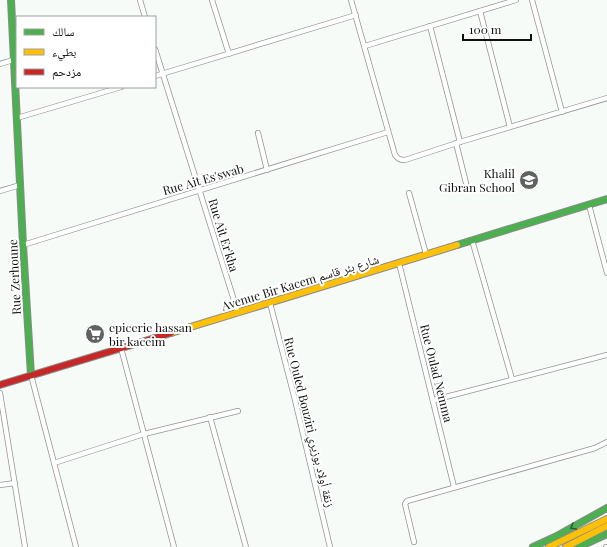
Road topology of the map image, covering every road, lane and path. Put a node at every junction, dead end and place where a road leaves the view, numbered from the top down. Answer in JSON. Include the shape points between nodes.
{"nodes":[{"id":1,"x":11,"y":0,"type":"edge"},
{"id":2,"x":140,"y":0,"type":"edge"},
{"id":3,"x":212,"y":0,"type":"edge"},
{"id":4,"x":351,"y":0,"type":"edge"},
{"id":5,"x":516,"y":0,"type":"edge"},
{"id":6,"x":532,"y":0,"type":"edge"},
{"id":7,"x":480,"y":11,"type":"junction"},
{"id":8,"x":356,"y":15,"type":"junction"},
{"id":9,"x":145,"y":16,"type":"edge"},
{"id":10,"x":430,"y":26,"type":"junction"},
{"id":11,"x":365,"y":46,"type":"junction"},
{"id":12,"x":156,"y":51,"type":"edge"},
{"id":13,"x":229,"y":54,"type":"junction"},
{"id":14,"x":13,"y":60,"type":"junction"},
{"id":15,"x":0,"y":64,"type":"edge"},
{"id":16,"x":163,"y":74,"type":"junction"},
{"id":17,"x":156,"y":76,"type":"edge"},
{"id":18,"x":118,"y":88,"type":"edge"},
{"id":19,"x":607,"y":98,"type":"edge"},
{"id":20,"x":562,"y":112,"type":"junction"},
{"id":21,"x":17,"y":118,"type":"junction"},
{"id":22,"x":510,"y":127,"type":"junction"},
{"id":23,"x":388,"y":132,"type":"junction"},
{"id":24,"x":258,"y":133,"type":"dead end"},
{"id":25,"x":458,"y":143,"type":"junction"},
{"id":26,"x":267,"y":170,"type":"junction"},
{"id":27,"x":466,"y":183,"type":"dead end"},
{"id":28,"x":20,"y":185,"type":"junction"},
{"id":29,"x":200,"y":190,"type":"junction"},
{"id":30,"x":0,"y":191,"type":"edge"},
{"id":31,"x":409,"y":193,"type":"dead end"},
{"id":32,"x":607,"y":199,"type":"edge"},
{"id":33,"x":589,"y":205,"type":"junction"},
{"id":34,"x":472,"y":240,"type":"junction"},
{"id":35,"x":23,"y":245,"type":"junction"},
{"id":36,"x":426,"y":254,"type":"junction"},
{"id":37,"x":399,"y":263,"type":"junction"},
{"id":38,"x":607,"y":273,"type":"edge"},
{"id":39,"x":270,"y":303,"type":"junction"},
{"id":40,"x":238,"y":313,"type":"junction"},
{"id":41,"x":121,"y":348,"type":"junction"},
{"id":42,"x":607,"y":355,"type":"edge"},
{"id":43,"x":31,"y":375,"type":"junction"},
{"id":44,"x":512,"y":379,"type":"junction"},
{"id":45,"x":0,"y":385,"type":"edge"},
{"id":46,"x":0,"y":393,"type":"edge"},
{"id":47,"x":434,"y":400,"type":"junction"},
{"id":48,"x":238,"y":411,"type":"dead end"},
{"id":49,"x":210,"y":417,"type":"junction"},
{"id":50,"x":144,"y":434,"type":"junction"},
{"id":51,"x":607,"y":442,"type":"edge"},
{"id":52,"x":54,"y":463,"type":"junction"},
{"id":53,"x":15,"y":483,"type":"junction"},
{"id":54,"x":0,"y":485,"type":"edge"},
{"id":55,"x":454,"y":487,"type":"junction"},
{"id":56,"x":607,"y":508,"type":"edge"},
{"id":57,"x":607,"y":519,"type":"edge"},
{"id":58,"x":607,"y":526,"type":"edge"},
{"id":59,"x":607,"y":534,"type":"edge"},
{"id":60,"x":414,"y":542,"type":"dead end"},
{"id":61,"x":25,"y":547,"type":"edge"},
{"id":62,"x":76,"y":547,"type":"edge"},
{"id":63,"x":174,"y":547,"type":"edge"},
{"id":64,"x":246,"y":547,"type":"edge"},
{"id":65,"x":330,"y":547,"type":"edge"},
{"id":66,"x":533,"y":547,"type":"edge"},
{"id":67,"x":549,"y":547,"type":"edge"},
{"id":68,"x":566,"y":547,"type":"edge"},
{"id":69,"x":579,"y":547,"type":"edge"}],
"edges":[{"from":1,"to":14,"type":"main road","name":"Rue Zerhoune"},
{"from":2,"to":9,"type":"street"},
{"from":3,"to":13,"type":"street"},
{"from":4,"to":8,"type":"street"},
{"from":5,"to":7,"type":"street"},
{"from":6,"to":20,"type":"street"},
{"from":7,"to":10,"type":"street"},
{"from":7,"to":22,"type":"street"},
{"from":8,"to":11,"type":"street"},
{"from":8,"to":13,"type":"street"},
{"from":10,"to":11,"type":"street"},
{"from":10,"to":25,"type":"street"},
{"from":11,"to":23,"type":"street"},
{"from":12,"to":16,"type":"street","name":"Rue Ait Er'kha"},
{"from":13,"to":16,"type":"street"},
{"from":14,"to":15,"type":"street"},
{"from":14,"to":21,"type":"main road","name":"Rue Zerhoune"},
{"from":16,"to":17,"type":"street"},
{"from":16,"to":29,"type":"street","name":"Rue Ait Er'kha"},
{"from":18,"to":21,"type":"street"},
{"from":19,"to":20,"type":"street"},
{"from":20,"to":22,"type":"street"},
{"from":21,"to":28,"type":"main road","name":"Rue Zerhoune"},
{"from":22,"to":25,"type":"street"},
{"from":23,"to":25,"type":"street","via":[[395,155],[405,160]]},
{"from":23,"to":26,"type":"street","name":"Rue Ait Es'swab"},
{"from":24,"to":26,"type":"street"},
{"from":25,"to":27,"type":"street"},
{"from":26,"to":29,"type":"street","name":"Rue Ait Es'swab"},
{"from":28,"to":30,"type":"street"},
{"from":28,"to":35,"type":"main road","name":"Rue Zerhoune"},
{"from":29,"to":35,"type":"street","name":"Rue Ait Es'swab"},
{"from":29,"to":40,"type":"street","name":"Rue Ait Er'kha"},
{"from":31,"to":36,"type":"street"},
{"from":32,"to":33,"type":"main road","name":"Avenue Bir Kacem شارع بئر قاسم"},
{"from":33,"to":34,"type":"main road","name":"Avenue Bir Kacem شارع بئر قاسم"},
{"from":33,"to":38,"type":"street"},
{"from":34,"to":36,"type":"main road","name":"Avenue Bir Kacem شارع بئر قاسم"},
{"from":34,"to":44,"type":"street"},
{"from":35,"to":43,"type":"main road","name":"Rue Zerhoune"},
{"from":36,"to":37,"type":"main road","name":"Avenue Bir Kacem شارع بئر قاسم"},
{"from":37,"to":39,"type":"main road","name":"Avenue Bir Kacem شارع بئر قاسم"},
{"from":37,"to":47,"type":"street","name":"Rue Oulad Nemma"},
{"from":39,"to":40,"type":"main road","name":"Avenue Bir Kacem شارع بئر قاسم"},
{"from":39,"to":65,"type":"street","name":"Rue Ouled Bouziri زنقة أولاد بوزيري"},
{"from":40,"to":41,"type":"main road","name":"Avenue Bir Kacem شارع بئر قاسم"},
{"from":41,"to":43,"type":"main road","name":"Avenue Bir Kacem شارع بئر قاسم"},
{"from":41,"to":50,"type":"street"},
{"from":42,"to":44,"type":"street"},
{"from":43,"to":45,"type":"main road","name":"Avenue Bir Kacem شارع بئر قاسم"},
{"from":43,"to":52,"type":"street","name":"Rue Zerhoune"},
{"from":44,"to":47,"type":"street"},
{"from":46,"to":53,"type":"street"},
{"from":47,"to":55,"type":"street","name":"Rue Oulad Nemma"},
{"from":48,"to":49,"type":"street"},
{"from":49,"to":50,"type":"street"},
{"from":49,"to":64,"type":"street"},
{"from":50,"to":52,"type":"street"},
{"from":50,"to":63,"type":"street"},
{"from":51,"to":55,"type":"street","via":[[595,448]]},
{"from":52,"to":62,"type":"street","name":"Rue Zerhoune"},
{"from":53,"to":54,"type":"street"},
{"from":53,"to":61,"type":"street"},
{"from":55,"to":60,"type":"street","via":[[404,503]]},
{"from":56,"to":66,"type":"main road","one_way":true,"via":[[555,538]]},
{"from":57,"to":67,"type":"main road"},
{"from":58,"to":68,"type":"main road"},
{"from":59,"to":69,"type":"main road"}]}
